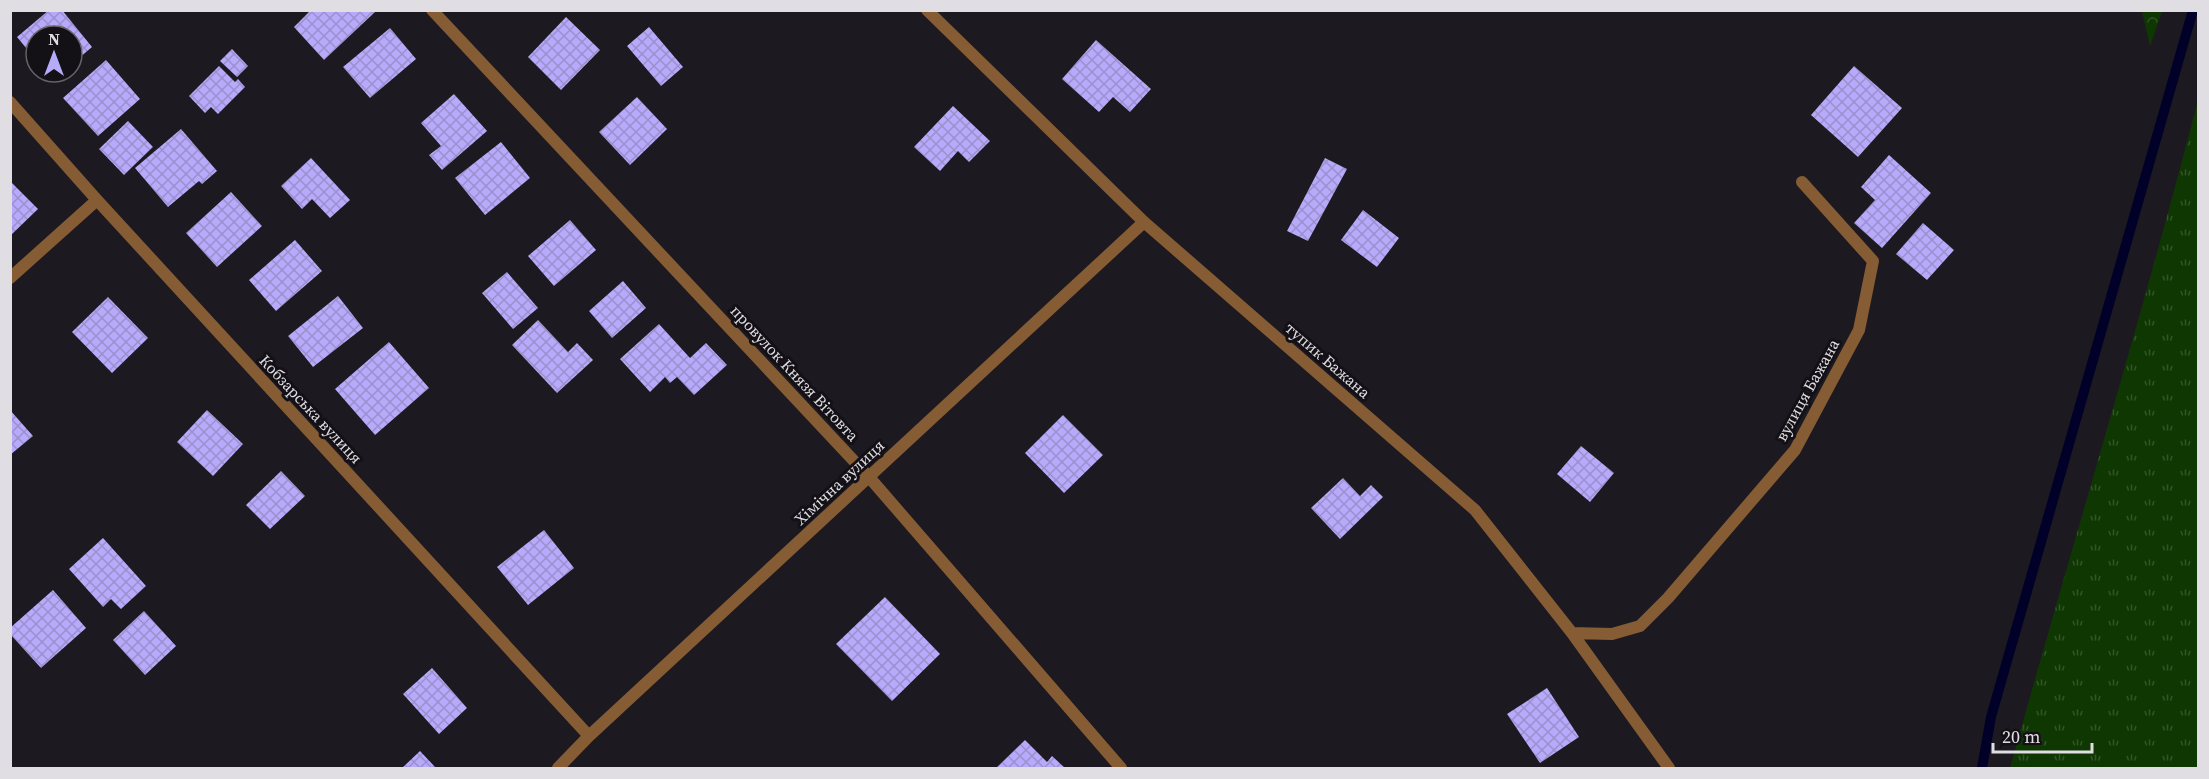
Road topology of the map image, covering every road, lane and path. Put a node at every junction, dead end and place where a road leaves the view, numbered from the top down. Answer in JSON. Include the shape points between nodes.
{"nodes":[{"id":1,"x":432,"y":10,"type":"edge"},
{"id":2,"x":927,"y":10,"type":"edge"},
{"id":3,"x":10,"y":102,"type":"edge"},
{"id":4,"x":1802,"y":182,"type":"dead end"},
{"id":5,"x":97,"y":200,"type":"junction"},
{"id":6,"x":1144,"y":222,"type":"junction"},
{"id":7,"x":10,"y":278,"type":"edge"},
{"id":8,"x":869,"y":477,"type":"junction"},
{"id":9,"x":1572,"y":633,"type":"junction"},
{"id":10,"x":590,"y":736,"type":"junction"},
{"id":11,"x":558,"y":768,"type":"edge"},
{"id":12,"x":1121,"y":768,"type":"edge"},
{"id":13,"x":1669,"y":768,"type":"edge"}],
"edges":[{"from":1,"to":8,"type":"street","name":"провулок Князя Вітовта"},
{"from":2,"to":6,"type":"street","name":"тупик Бажана"},
{"from":3,"to":5,"type":"street","name":"Кобзарська вулиця"},
{"from":4,"to":9,"type":"street","name":"вулиця Бажана","via":[[1874,261],[1859,330],[1795,450],[1668,598],[1640,626],[1612,634]]},
{"from":5,"to":7,"type":"street"},
{"from":5,"to":10,"type":"street","name":"Кобзарська вулиця"},
{"from":6,"to":8,"type":"street","name":"Хімічна вулиця"},
{"from":6,"to":9,"type":"street","name":"тупик Бажана","via":[[1475,510]]},
{"from":8,"to":10,"type":"street","name":"Хімічна вулиця"},
{"from":8,"to":12,"type":"street","name":"провулок Князя Вітовта"},
{"from":9,"to":13,"type":"street","name":"тупик Бажана"},
{"from":10,"to":11,"type":"street","name":"Хімічна вулиця"}]}
